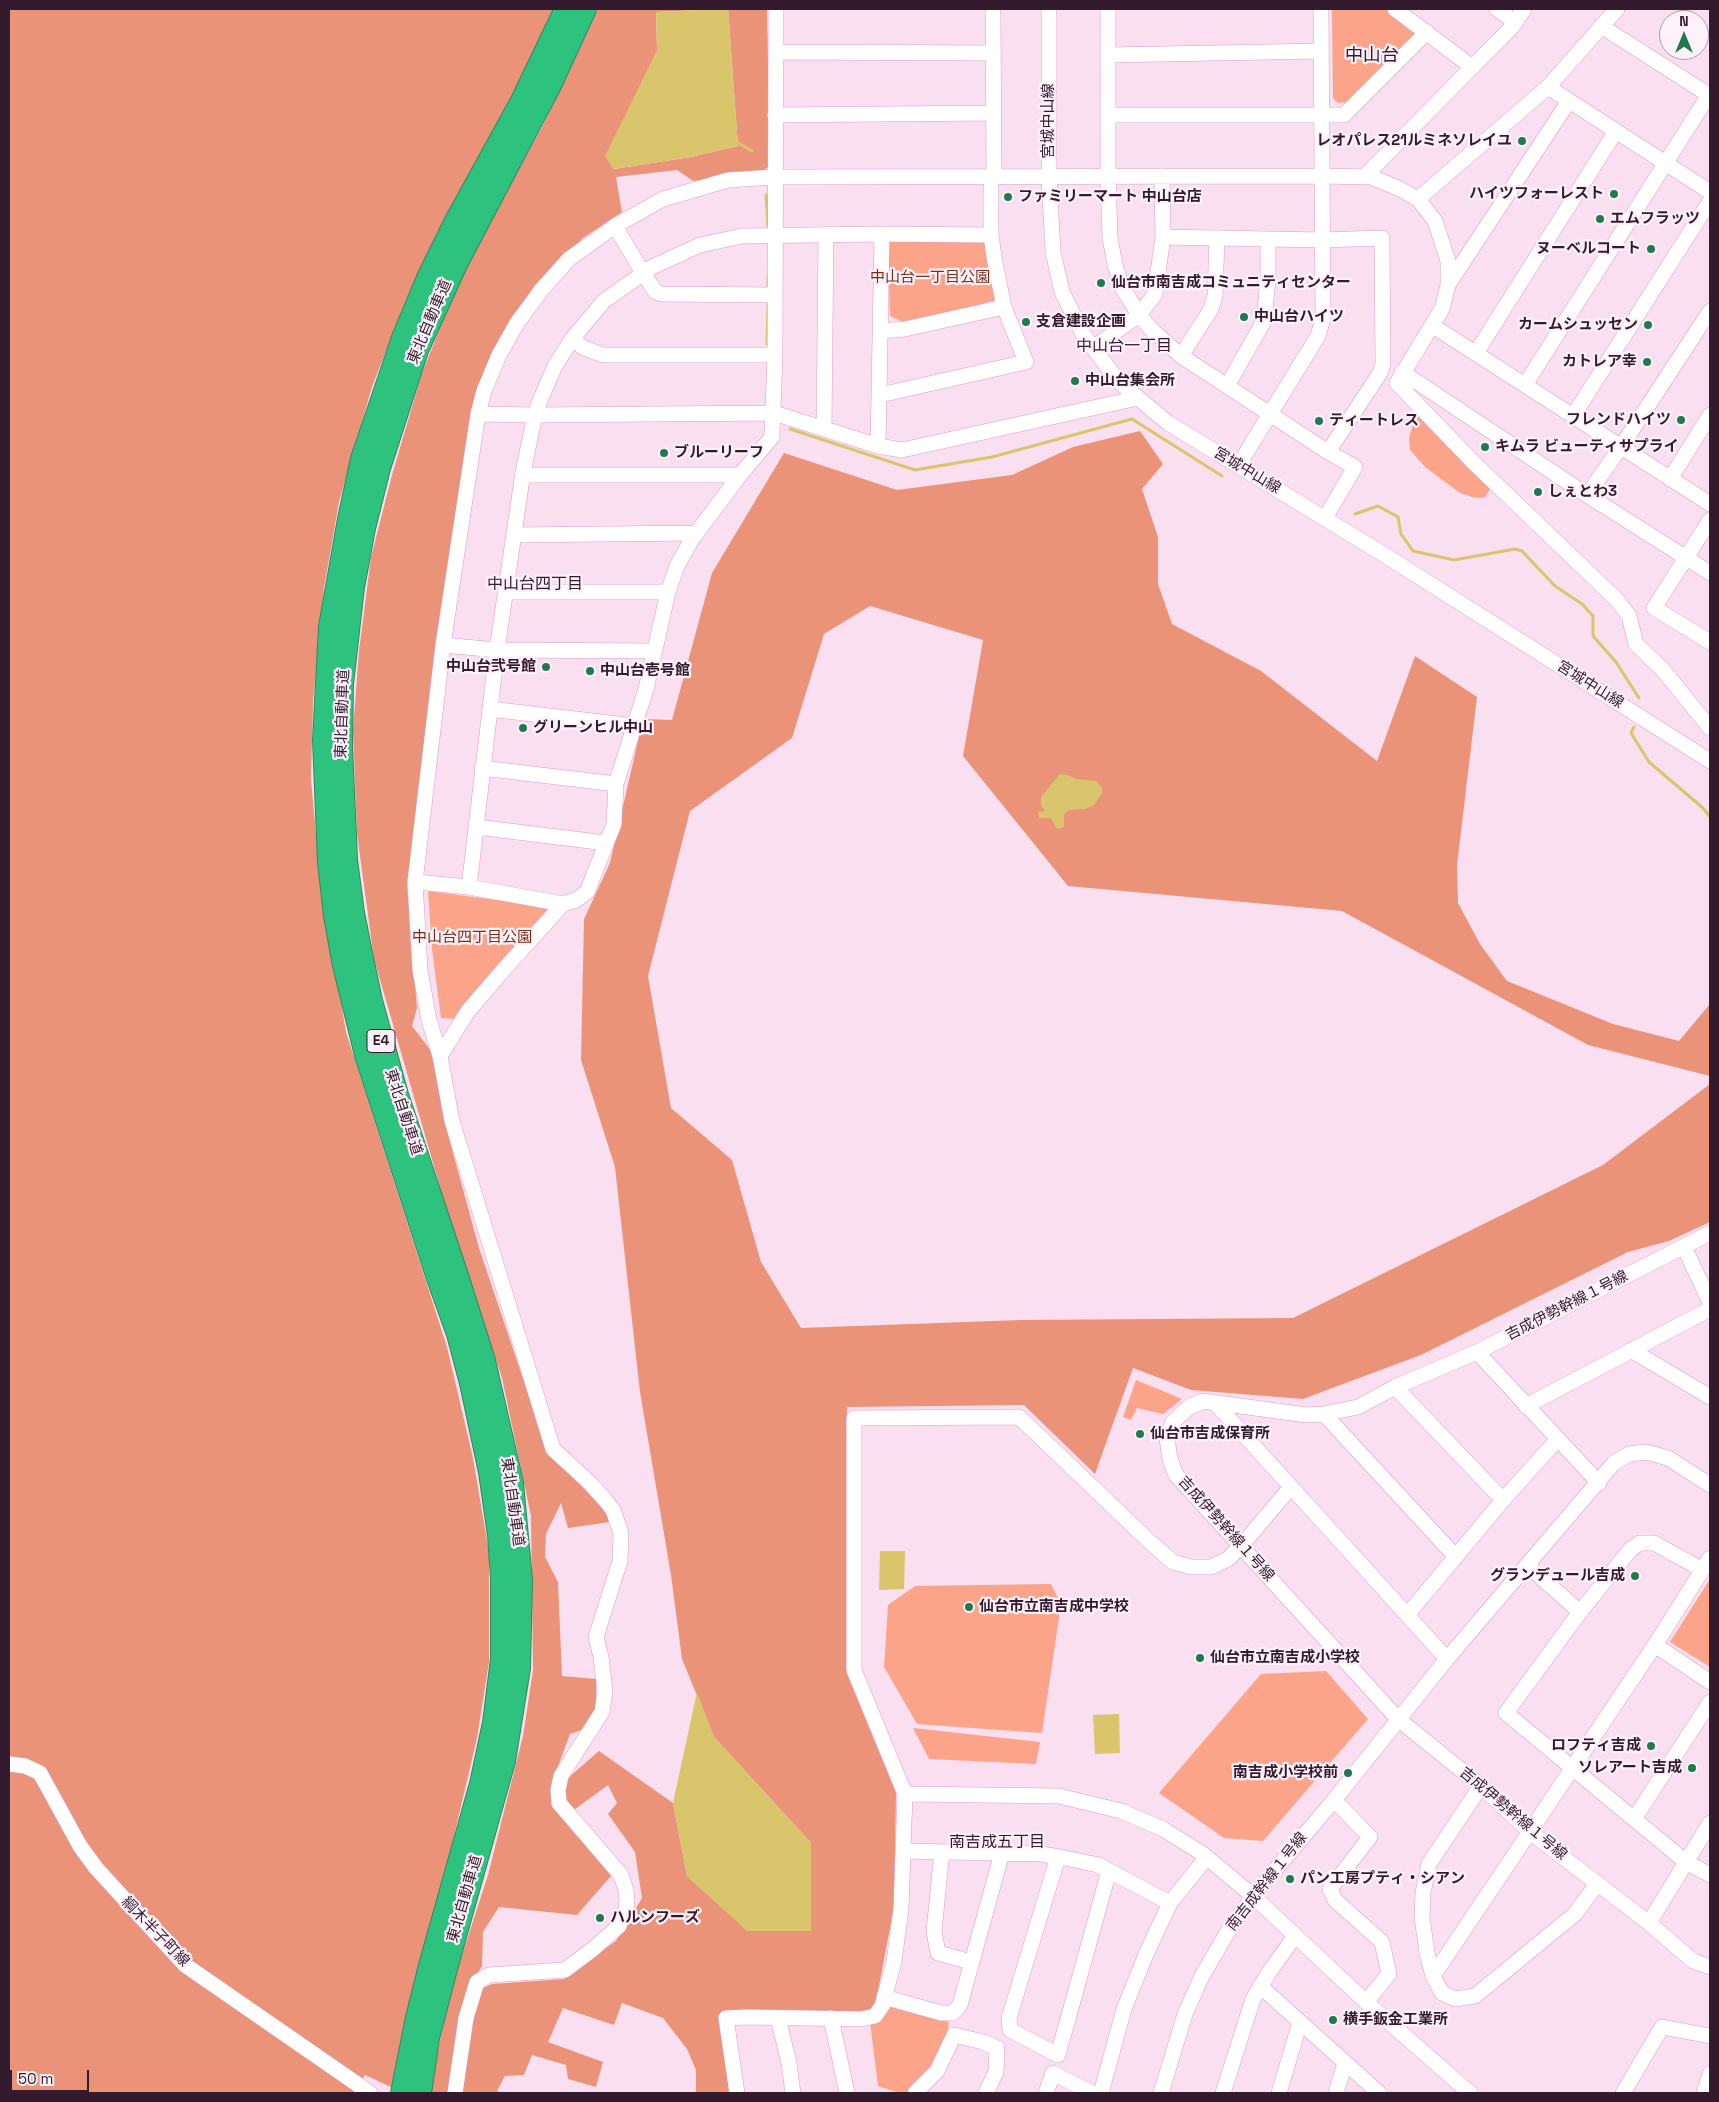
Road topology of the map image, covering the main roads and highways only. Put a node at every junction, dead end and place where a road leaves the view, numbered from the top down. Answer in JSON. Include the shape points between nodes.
{"nodes":[{"id":1,"x":566,"y":9,"type":"edge"},
{"id":2,"x":585,"y":9,"type":"edge"},
{"id":3,"x":402,"y":2093,"type":"edge"},
{"id":4,"x":420,"y":2093,"type":"edge"}],
"edges":[{"from":1,"to":3,"type":"highway","name":"東北自動車道","number":"E4","via":[[522,101],[455,223],[403,338],[362,459],[348,519],[330,628],[324,748],[329,862],[335,915],[369,1064],[472,1383],[500,1535],[502,1659],[494,1723],[481,1784],[425,1983]]},
{"from":2,"to":4,"type":"highway","name":"東北自動車道","number":"E4","via":[[549,86],[456,264],[417,350],[381,459],[364,528],[353,587],[342,684],[343,812],[354,922],[371,1001],[397,1095],[486,1369],[512,1483],[521,1580],[519,1668],[504,1761],[444,1972],[428,2038]]}]}
